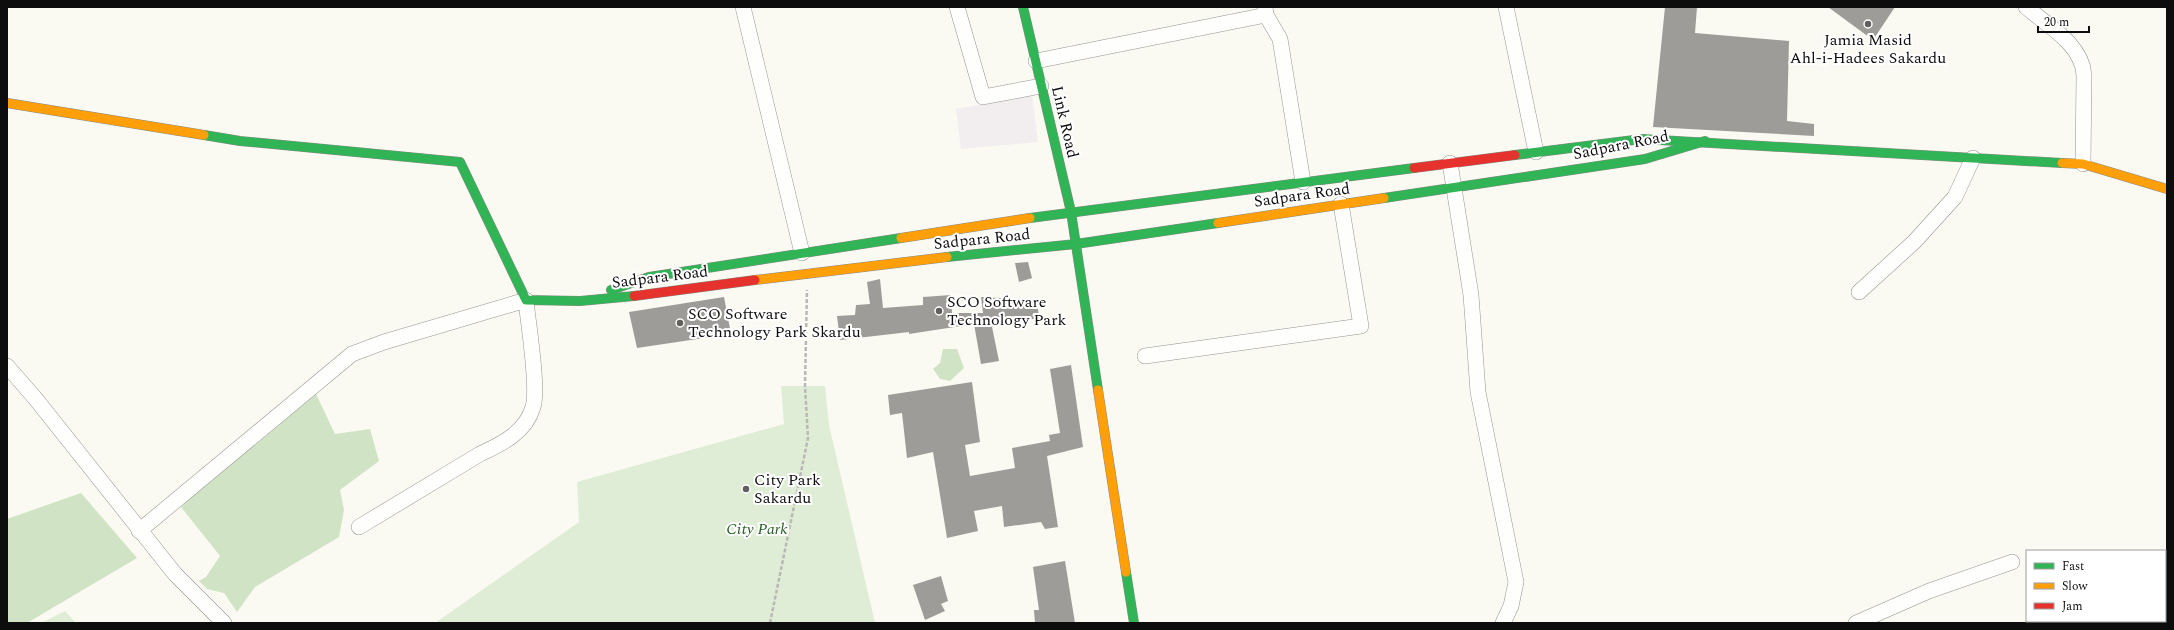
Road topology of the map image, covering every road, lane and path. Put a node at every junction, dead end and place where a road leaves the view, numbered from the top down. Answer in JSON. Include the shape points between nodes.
{"nodes":[{"id":1,"x":743,"y":7,"type":"edge"},
{"id":2,"x":958,"y":7,"type":"edge"},
{"id":3,"x":1023,"y":7,"type":"edge"},
{"id":4,"x":1506,"y":7,"type":"edge"},
{"id":5,"x":2026,"y":7,"type":"edge"},
{"id":6,"x":1265,"y":11,"type":"edge"},
{"id":7,"x":1036,"y":61,"type":"junction"},
{"id":8,"x":1041,"y":86,"type":"junction"},
{"id":9,"x":7,"y":102,"type":"edge"},
{"id":10,"x":1705,"y":141,"type":"junction"},
{"id":11,"x":1536,"y":152,"type":"junction"},
{"id":12,"x":1973,"y":158,"type":"junction"},
{"id":13,"x":1450,"y":163,"type":"junction"},
{"id":14,"x":2083,"y":164,"type":"junction"},
{"id":15,"x":1303,"y":182,"type":"junction"},
{"id":16,"x":1455,"y":187,"type":"junction"},
{"id":17,"x":2167,"y":189,"type":"edge"},
{"id":18,"x":1341,"y":204,"type":"junction"},
{"id":19,"x":1071,"y":212,"type":"junction"},
{"id":20,"x":1076,"y":244,"type":"junction"},
{"id":21,"x":802,"y":253,"type":"junction"},
{"id":22,"x":807,"y":272,"type":"junction"},
{"id":23,"x":1859,"y":292,"type":"dead end"},
{"id":24,"x":526,"y":300,"type":"junction"},
{"id":25,"x":580,"y":301,"type":"junction"},
{"id":26,"x":1145,"y":356,"type":"dead end"},
{"id":27,"x":7,"y":366,"type":"edge"},
{"id":28,"x":359,"y":527,"type":"dead end"},
{"id":29,"x":139,"y":531,"type":"junction"},
{"id":30,"x":2012,"y":562,"type":"dead end"},
{"id":31,"x":224,"y":623,"type":"edge"},
{"id":32,"x":770,"y":623,"type":"edge"},
{"id":33,"x":1134,"y":623,"type":"edge"},
{"id":34,"x":1502,"y":623,"type":"edge"},
{"id":35,"x":1856,"y":623,"type":"edge"}],
"edges":[{"from":1,"to":21,"type":"street"},
{"from":2,"to":8,"type":"street","via":[[983,97]]},
{"from":3,"to":7,"type":"main road","name":"Link Road"},
{"from":4,"to":11,"type":"street"},
{"from":5,"to":14,"type":"street","via":[[2076,50],[2081,60],[2084,75]]},
{"from":6,"to":7,"type":"street"},
{"from":6,"to":15,"type":"street","via":[[1280,39]]},
{"from":7,"to":8,"type":"main road","name":"Link Road"},
{"from":8,"to":19,"type":"main road","name":"Link Road"},
{"from":9,"to":24,"type":"main road","via":[[240,141],[460,162]]},
{"from":10,"to":11,"type":"main road","name":"Sadpara Road","via":[[1642,139]]},
{"from":10,"to":12,"type":"main road"},
{"from":10,"to":16,"type":"main road","name":"Sadpara Road","via":[[1645,159]]},
{"from":11,"to":13,"type":"main road","name":"Sadpara Road"},
{"from":12,"to":14,"type":"main road"},
{"from":12,"to":23,"type":"street","via":[[1955,197],[1914,242]]},
{"from":13,"to":15,"type":"main road","name":"Sadpara Road"},
{"from":13,"to":16,"type":"street"},
{"from":14,"to":17,"type":"main road"},
{"from":15,"to":19,"type":"main road","name":"Sadpara Road"},
{"from":16,"to":18,"type":"main road","name":"Sadpara Road"},
{"from":16,"to":34,"type":"street","via":[[1471,294],[1478,392],[1516,582],[1511,606]]},
{"from":18,"to":20,"type":"main road","name":"Sadpara Road"},
{"from":18,"to":26,"type":"street","via":[[1361,326]]},
{"from":19,"to":20,"type":"main road","name":"Link Road"},
{"from":19,"to":21,"type":"main road","name":"Sadpara Road"},
{"from":20,"to":22,"type":"main road","name":"Sadpara Road"},
{"from":20,"to":33,"type":"main road","name":"Link Road"},
{"from":21,"to":25,"type":"main road","name":"Sadpara Road","via":[[649,277]]},
{"from":22,"to":25,"type":"main road","name":"Sadpara Road","via":[[654,294]]},
{"from":22,"to":32,"type":"path","via":[[805,386],[808,438]]},
{"from":24,"to":25,"type":"main road"},
{"from":24,"to":28,"type":"street","via":[[535,391],[533,407],[524,423],[512,437],[500,445],[480,454]]},
{"from":24,"to":29,"type":"street","via":[[352,354]]},
{"from":27,"to":29,"type":"street"},
{"from":29,"to":31,"type":"street","via":[[174,574]]},
{"from":30,"to":35,"type":"street","via":[[1930,591]]}]}
